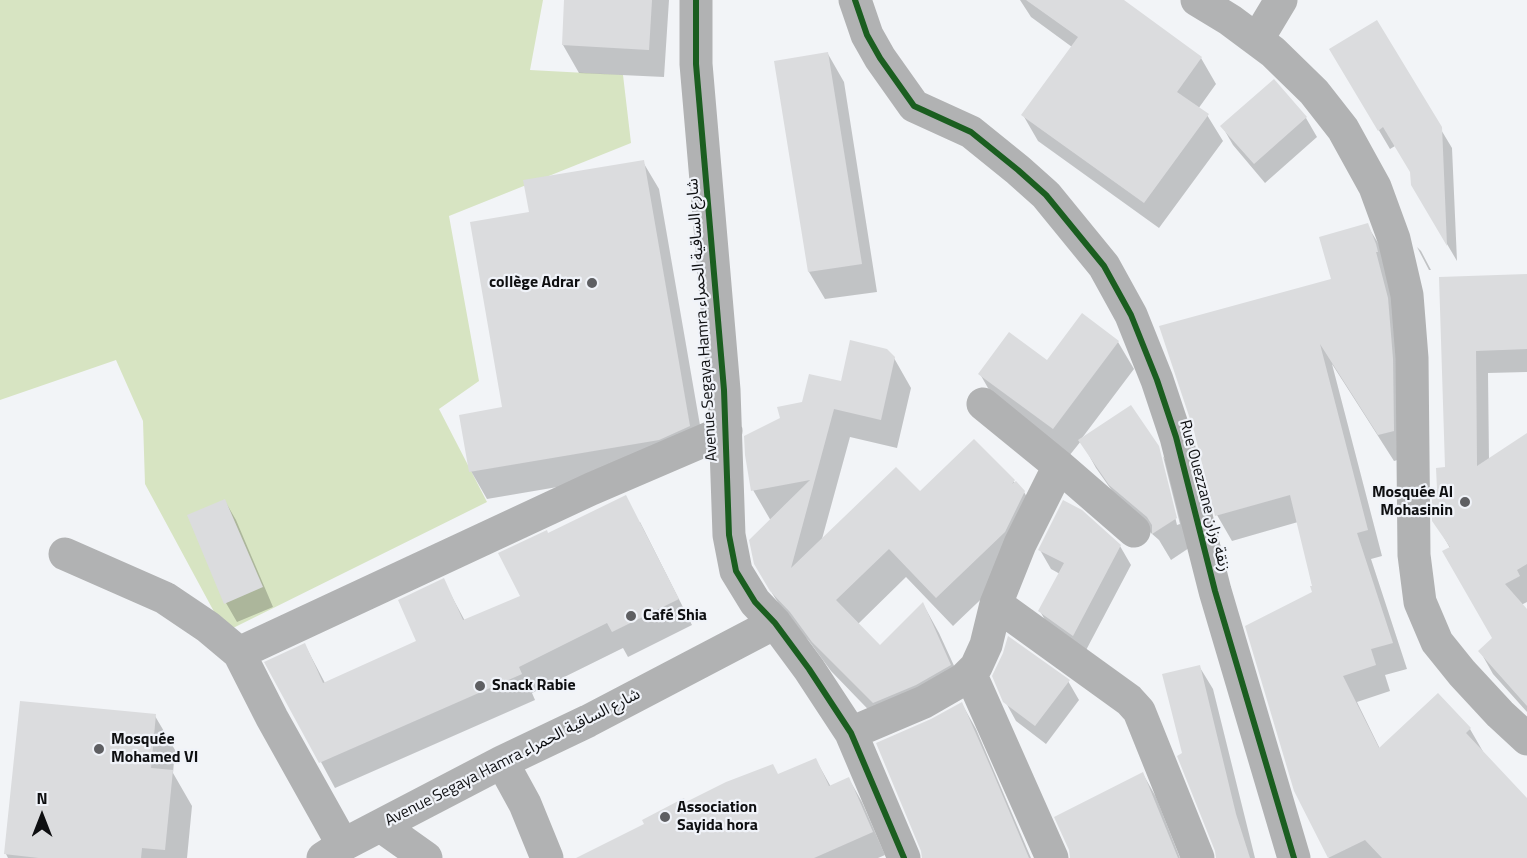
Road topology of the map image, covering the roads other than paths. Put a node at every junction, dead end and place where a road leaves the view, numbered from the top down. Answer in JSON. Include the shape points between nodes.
{"nodes":[{"id":1,"x":696,"y":0,"type":"edge"},
{"id":2,"x":855,"y":0,"type":"edge"},
{"id":3,"x":1197,"y":0,"type":"edge"},
{"id":4,"x":1281,"y":0,"type":"edge"},
{"id":5,"x":1257,"y":40,"type":"junction"},
{"id":6,"x":982,"y":404,"type":"dead end"},
{"id":7,"x":726,"y":430,"type":"junction"},
{"id":8,"x":1059,"y":466,"type":"junction"},
{"id":9,"x":1134,"y":531,"type":"dead end"},
{"id":10,"x":65,"y":554,"type":"dead end"},
{"id":11,"x":996,"y":604,"type":"junction"},
{"id":12,"x":775,"y":623,"type":"junction"},
{"id":13,"x":239,"y":653,"type":"junction"},
{"id":14,"x":970,"y":673,"type":"junction"},
{"id":15,"x":850,"y":733,"type":"junction"},
{"id":16,"x":1527,"y":739,"type":"edge"},
{"id":17,"x":502,"y":762,"type":"junction"},
{"id":18,"x":381,"y":826,"type":"junction"},
{"id":19,"x":333,"y":851,"type":"edge"},
{"id":20,"x":426,"y":858,"type":"edge"},
{"id":21,"x":547,"y":858,"type":"edge"},
{"id":22,"x":904,"y":858,"type":"edge"},
{"id":23,"x":1052,"y":858,"type":"edge"},
{"id":24,"x":1198,"y":858,"type":"edge"},
{"id":25,"x":1294,"y":858,"type":"edge"}],
"edges":[{"from":1,"to":7,"type":"street","name":"Avenue Segaya Hamra شارع الساقية الحمراء","via":[[696,64]]},
{"from":2,"to":25,"type":"street","name":"Rue Ouezzane زنقة وزان","via":[[867,35],[914,106],[971,132],[1046,195],[1104,266],[1131,315],[1176,437],[1215,591]]},
{"from":3,"to":5,"type":"street"},
{"from":4,"to":5,"type":"street"},
{"from":5,"to":16,"type":"street","via":[[1314,92],[1343,129],[1375,187],[1394,239],[1407,296],[1412,358],[1414,555],[1420,602],[1437,642]]},
{"from":6,"to":8,"type":"street"},
{"from":7,"to":12,"type":"street","name":"Avenue Segaya Hamra شارع الساقية الحمراء","via":[[729,535],[736,571],[755,602]]},
{"from":7,"to":13,"type":"street"},
{"from":8,"to":9,"type":"street"},
{"from":8,"to":11,"type":"street","via":[[1020,544]]},
{"from":10,"to":13,"type":"street","via":[[165,598]]},
{"from":11,"to":14,"type":"street","via":[[984,651]]},
{"from":11,"to":24,"type":"street","via":[[1118,692],[1138,711]]},
{"from":12,"to":15,"type":"street"},
{"from":12,"to":17,"type":"street","name":"Avenue Segaya Hamra شارع الساقية الحمراء"},
{"from":13,"to":19,"type":"street"},
{"from":14,"to":15,"type":"street","via":[[924,702]]},
{"from":14,"to":23,"type":"street"},
{"from":15,"to":22,"type":"street"},
{"from":17,"to":18,"type":"street","name":"Avenue Segaya Hamra شارع الساقية الحمراء"},
{"from":17,"to":21,"type":"street"},
{"from":18,"to":19,"type":"street","name":"Avenue Segaya Hamra شارع الساقية الحمراء"},
{"from":18,"to":20,"type":"street"}]}
